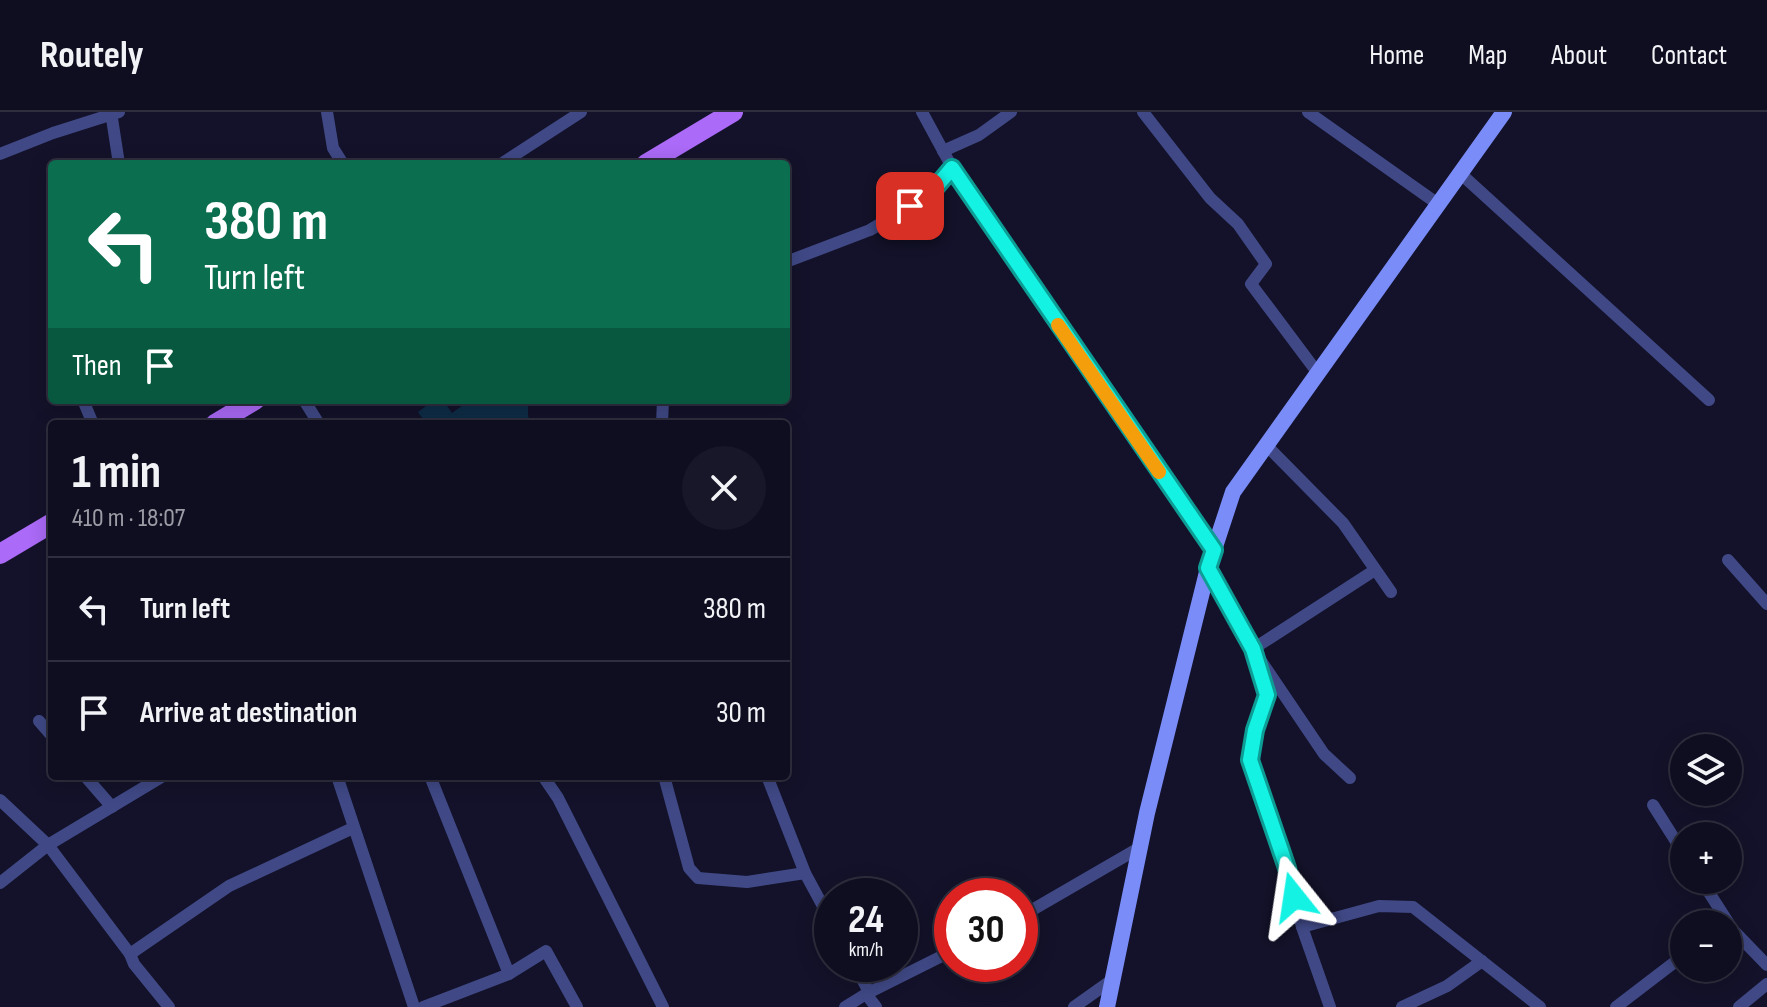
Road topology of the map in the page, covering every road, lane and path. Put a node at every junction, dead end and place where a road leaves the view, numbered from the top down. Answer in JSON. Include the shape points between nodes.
{"nodes":[{"id":1,"x":327,"y":112,"type":"edge"},
{"id":2,"x":581,"y":112,"type":"edge"},
{"id":3,"x":733,"y":112,"type":"edge"},
{"id":4,"x":922,"y":112,"type":"edge"},
{"id":5,"x":1011,"y":112,"type":"edge"},
{"id":6,"x":1143,"y":112,"type":"edge"},
{"id":7,"x":1308,"y":112,"type":"edge"},
{"id":8,"x":1504,"y":112,"type":"edge"},
{"id":9,"x":114,"y":113,"type":"edge"},
{"id":10,"x":943,"y":151,"type":"junction"},
{"id":11,"x":0,"y":154,"type":"edge"},
{"id":12,"x":119,"y":160,"type":"edge"},
{"id":13,"x":340,"y":160,"type":"edge"},
{"id":14,"x":507,"y":160,"type":"edge"},
{"id":15,"x":653,"y":160,"type":"edge"},
{"id":16,"x":952,"y":168,"type":"junction"},
{"id":17,"x":1461,"y":174,"type":"junction"},
{"id":18,"x":1438,"y":204,"type":"junction"},
{"id":19,"x":790,"y":260,"type":"edge"},
{"id":20,"x":1317,"y":372,"type":"junction"},
{"id":21,"x":1709,"y":400,"type":"dead end"},
{"id":22,"x":248,"y":404,"type":"edge"},
{"id":23,"x":222,"y":420,"type":"edge"},
{"id":24,"x":1266,"y":445,"type":"junction"},
{"id":25,"x":48,"y":525,"type":"edge"},
{"id":26,"x":1214,"y":550,"type":"junction"},
{"id":27,"x":0,"y":554,"type":"edge"},
{"id":28,"x":1728,"y":560,"type":"dead end"},
{"id":29,"x":1208,"y":568,"type":"junction"},
{"id":30,"x":1375,"y":570,"type":"junction"},
{"id":31,"x":1391,"y":592,"type":"dead end"},
{"id":32,"x":1767,"y":604,"type":"edge"},
{"id":33,"x":1253,"y":649,"type":"junction"},
{"id":34,"x":39,"y":721,"type":"dead end"},
{"id":35,"x":48,"y":731,"type":"edge"},
{"id":36,"x":1350,"y":778,"type":"dead end"},
{"id":37,"x":88,"y":780,"type":"edge"},
{"id":38,"x":156,"y":780,"type":"edge"},
{"id":39,"x":342,"y":780,"type":"edge"},
{"id":40,"x":432,"y":780,"type":"edge"},
{"id":41,"x":546,"y":780,"type":"edge"},
{"id":42,"x":665,"y":780,"type":"edge"},
{"id":43,"x":769,"y":780,"type":"edge"},
{"id":44,"x":0,"y":800,"type":"edge"},
{"id":45,"x":1653,"y":805,"type":"dead end"},
{"id":46,"x":112,"y":807,"type":"junction"},
{"id":47,"x":353,"y":828,"type":"junction"},
{"id":48,"x":1670,"y":832,"type":"edge"},
{"id":49,"x":48,"y":845,"type":"junction"},
{"id":50,"x":1139,"y":848,"type":"junction"},
{"id":51,"x":805,"y":873,"type":"junction"},
{"id":52,"x":0,"y":883,"type":"edge"},
{"id":53,"x":814,"y":890,"type":"edge"},
{"id":54,"x":1038,"y":907,"type":"edge"},
{"id":55,"x":1302,"y":927,"type":"junction"},
{"id":56,"x":1742,"y":939,"type":"edge"},
{"id":57,"x":130,"y":954,"type":"junction"},
{"id":58,"x":934,"y":960,"type":"edge"},
{"id":59,"x":1482,"y":961,"type":"junction"},
{"id":60,"x":1767,"y":965,"type":"edge"},
{"id":61,"x":1670,"y":966,"type":"edge"},
{"id":62,"x":509,"y":974,"type":"junction"},
{"id":63,"x":1112,"y":980,"type":"junction"},
{"id":64,"x":862,"y":982,"type":"edge"},
{"id":65,"x":1767,"y":984,"type":"edge"},
{"id":66,"x":867,"y":993,"type":"junction"},
{"id":67,"x":169,"y":1007,"type":"edge"},
{"id":68,"x":414,"y":1007,"type":"edge"},
{"id":69,"x":423,"y":1007,"type":"edge"},
{"id":70,"x":577,"y":1007,"type":"edge"},
{"id":71,"x":663,"y":1007,"type":"edge"},
{"id":72,"x":845,"y":1007,"type":"edge"},
{"id":73,"x":876,"y":1007,"type":"edge"},
{"id":74,"x":1074,"y":1007,"type":"edge"},
{"id":75,"x":1107,"y":1007,"type":"edge"},
{"id":76,"x":1330,"y":1007,"type":"edge"},
{"id":77,"x":1402,"y":1007,"type":"edge"},
{"id":78,"x":1540,"y":1007,"type":"edge"},
{"id":79,"x":1616,"y":1007,"type":"edge"},
{"id":80,"x":1739,"y":1007,"type":"edge"}],
"edges":[{"from":1,"to":13,"type":"street"},
{"from":2,"to":14,"type":"street"},
{"from":3,"to":15,"type":"main road"},
{"from":4,"to":10,"type":"street"},
{"from":5,"to":10,"type":"street","via":[[979,135]]},
{"from":6,"to":20,"type":"street","via":[[1266,264],[1251,284]]},
{"from":7,"to":18,"type":"street"},
{"from":8,"to":17,"type":"street"},
{"from":9,"to":11,"type":"street"},
{"from":9,"to":12,"type":"street"},
{"from":10,"to":16,"type":"street"},
{"from":16,"to":19,"type":"street","via":[[930,194],[870,230]]},
{"from":16,"to":26,"type":"street"},
{"from":17,"to":18,"type":"street"},
{"from":17,"to":21,"type":"street"},
{"from":18,"to":20,"type":"street"},
{"from":20,"to":24,"type":"street"},
{"from":22,"to":23,"type":"main road"},
{"from":24,"to":26,"type":"street","via":[[1233,492]]},
{"from":24,"to":30,"type":"street","via":[[1343,523]]},
{"from":25,"to":27,"type":"main road"},
{"from":26,"to":29,"type":"street"},
{"from":28,"to":32,"type":"street"},
{"from":29,"to":33,"type":"street"},
{"from":29,"to":50,"type":"street"},
{"from":30,"to":31,"type":"street"},
{"from":30,"to":33,"type":"street"},
{"from":33,"to":36,"type":"street","via":[[1324,754]]},
{"from":33,"to":55,"type":"street","via":[[1267,695],[1250,760]]},
{"from":34,"to":35,"type":"street"},
{"from":37,"to":46,"type":"street"},
{"from":38,"to":46,"type":"street"},
{"from":39,"to":47,"type":"street"},
{"from":40,"to":62,"type":"street"},
{"from":41,"to":71,"type":"street"},
{"from":42,"to":51,"type":"street","via":[[689,868],[698,878],[747,882]]},
{"from":43,"to":51,"type":"street"},
{"from":44,"to":49,"type":"street"},
{"from":45,"to":48,"type":"street"},
{"from":46,"to":49,"type":"street"},
{"from":47,"to":57,"type":"street","via":[[229,886]]},
{"from":47,"to":68,"type":"street"},
{"from":49,"to":52,"type":"street"},
{"from":49,"to":57,"type":"street"},
{"from":50,"to":54,"type":"street"},
{"from":50,"to":63,"type":"street"},
{"from":51,"to":53,"type":"street"},
{"from":55,"to":59,"type":"street","via":[[1379,906],[1413,907]]},
{"from":55,"to":76,"type":"street"},
{"from":56,"to":60,"type":"street"},
{"from":57,"to":67,"type":"street"},
{"from":58,"to":66,"type":"street"},
{"from":59,"to":77,"type":"street","via":[[1447,986]]},
{"from":59,"to":78,"type":"street"},
{"from":61,"to":79,"type":"street"},
{"from":62,"to":69,"type":"street"},
{"from":62,"to":70,"type":"street","via":[[546,951]]},
{"from":63,"to":74,"type":"street"},
{"from":63,"to":75,"type":"street"},
{"from":64,"to":66,"type":"street"},
{"from":65,"to":80,"type":"street"},
{"from":66,"to":72,"type":"street"},
{"from":66,"to":73,"type":"street"}]}
